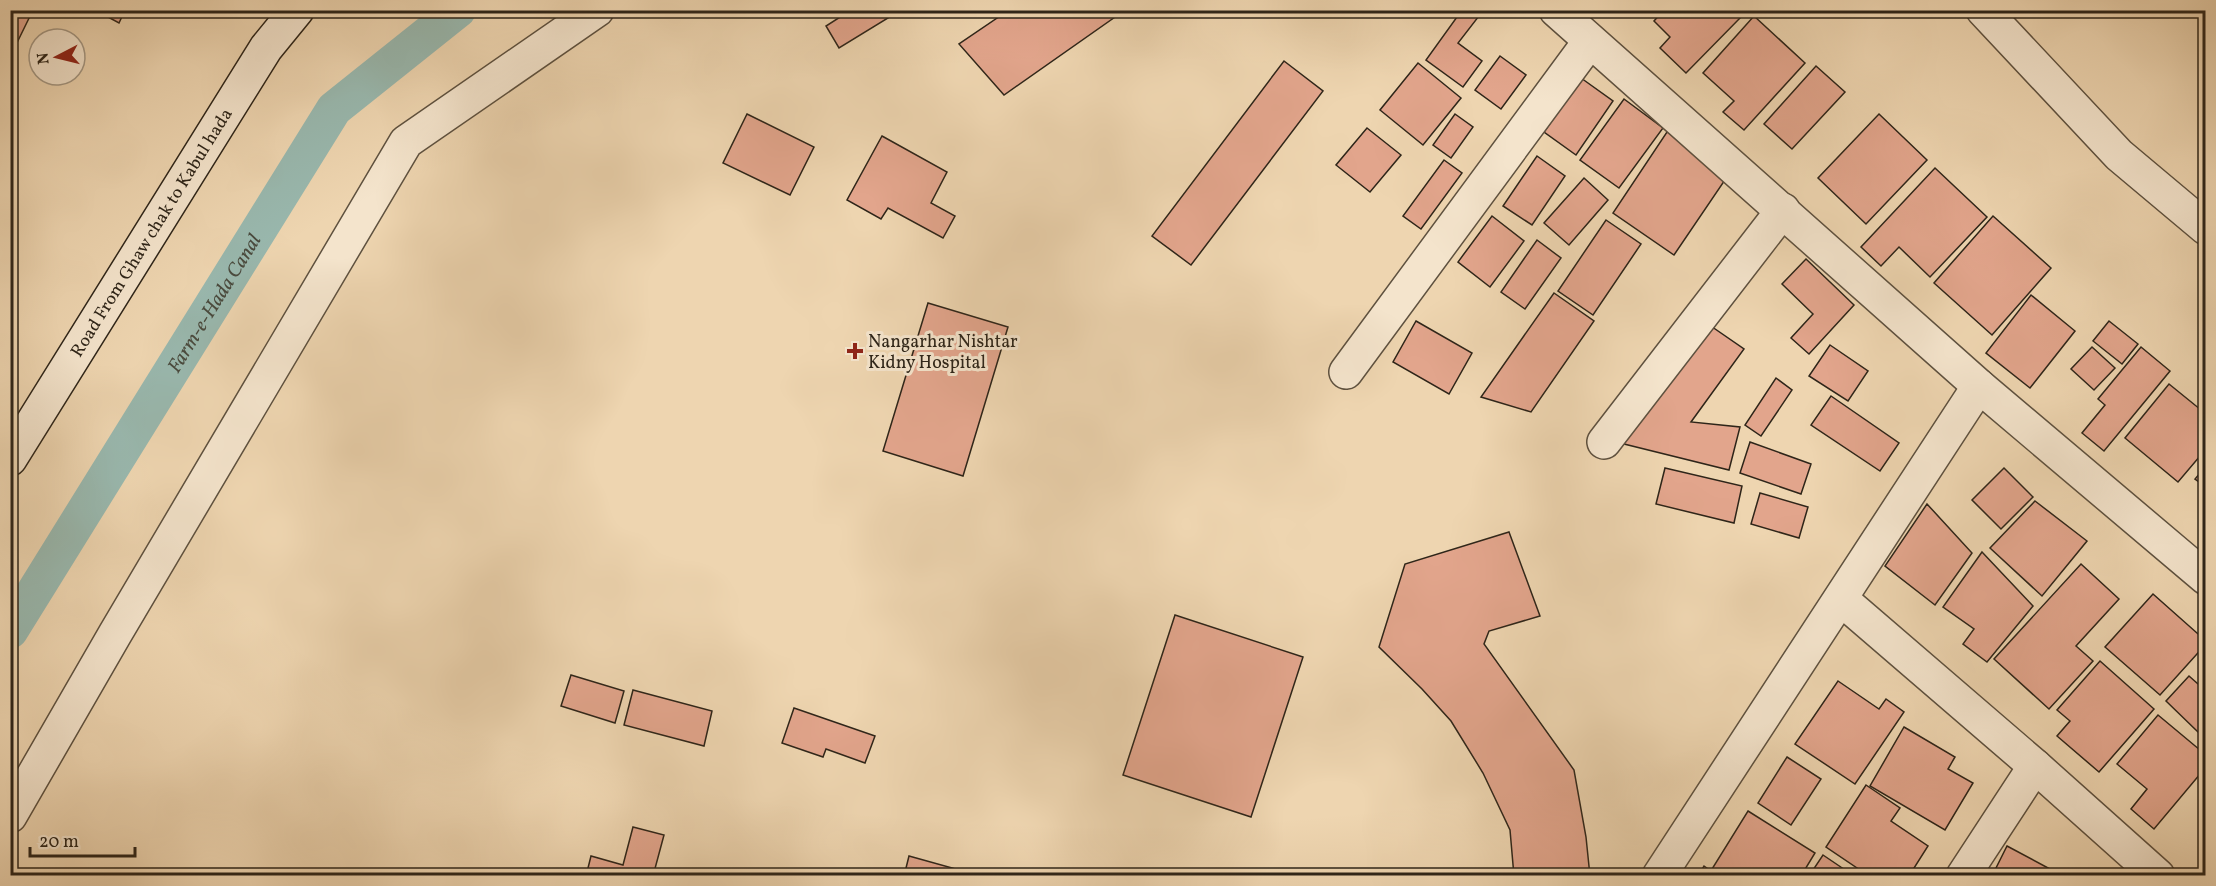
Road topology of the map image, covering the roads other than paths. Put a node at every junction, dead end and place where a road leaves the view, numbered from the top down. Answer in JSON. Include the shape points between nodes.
{"nodes":[{"id":1,"x":297,"y":10,"type":"edge"},
{"id":2,"x":597,"y":10,"type":"edge"},
{"id":3,"x":1556,"y":10,"type":"edge"},
{"id":4,"x":1983,"y":10,"type":"edge"},
{"id":5,"x":1590,"y":41,"type":"junction"},
{"id":6,"x":1783,"y":210,"type":"junction"},
{"id":7,"x":2205,"y":228,"type":"edge"},
{"id":8,"x":1346,"y":372,"type":"dead end"},
{"id":9,"x":1979,"y":386,"type":"junction"},
{"id":10,"x":1604,"y":442,"type":"dead end"},
{"id":11,"x":10,"y":459,"type":"edge"},
{"id":12,"x":2205,"y":578,"type":"edge"},
{"id":13,"x":1841,"y":599,"type":"junction"},
{"id":14,"x":2035,"y":766,"type":"junction"},
{"id":15,"x":10,"y":816,"type":"edge"},
{"id":16,"x":1659,"y":876,"type":"edge"},
{"id":17,"x":1963,"y":876,"type":"edge"},
{"id":18,"x":2158,"y":876,"type":"edge"}],
"edges":[{"from":1,"to":11,"type":"street","name":"Road From Ghaw chak to Kabul hada","via":[[266,48]]},
{"from":2,"to":15,"type":"street","via":[[406,142]]},
{"from":3,"to":5,"type":"street"},
{"from":4,"to":7,"type":"street","via":[[2119,155]]},
{"from":5,"to":6,"type":"street"},
{"from":5,"to":8,"type":"street"},
{"from":6,"to":9,"type":"street"},
{"from":6,"to":10,"type":"street"},
{"from":9,"to":12,"type":"street"},
{"from":9,"to":13,"type":"street"},
{"from":13,"to":14,"type":"street"},
{"from":13,"to":16,"type":"street"},
{"from":14,"to":17,"type":"street"},
{"from":14,"to":18,"type":"street"}]}
